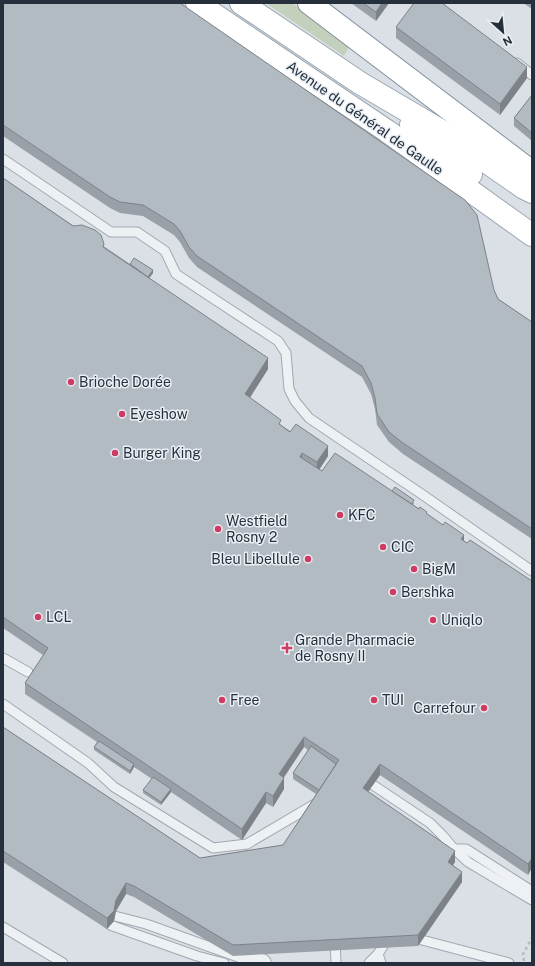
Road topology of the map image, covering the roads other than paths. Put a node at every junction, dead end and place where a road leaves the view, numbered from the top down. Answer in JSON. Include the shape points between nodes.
{"nodes":[{"id":1,"x":197,"y":3,"type":"edge"},
{"id":2,"x":241,"y":3,"type":"edge"},
{"id":3,"x":309,"y":3,"type":"edge"},
{"id":4,"x":507,"y":56,"type":"edge"},
{"id":5,"x":532,"y":75,"type":"edge"},
{"id":6,"x":360,"y":83,"type":"junction"},
{"id":7,"x":3,"y":159,"type":"edge"},
{"id":8,"x":532,"y":172,"type":"edge"},
{"id":9,"x":532,"y":192,"type":"edge"},
{"id":10,"x":532,"y":224,"type":"edge"},
{"id":11,"x":532,"y":234,"type":"edge"},
{"id":12,"x":532,"y":571,"type":"edge"},
{"id":13,"x":3,"y":658,"type":"edge"},
{"id":14,"x":28,"y":672,"type":"dead end"},
{"id":15,"x":3,"y":704,"type":"edge"},
{"id":16,"x":373,"y":785,"type":"edge"},
{"id":17,"x":318,"y":803,"type":"edge"},
{"id":18,"x":444,"y":836,"type":"junction"},
{"id":19,"x":454,"y":849,"type":"junction"},
{"id":20,"x":532,"y":891,"type":"edge"},
{"id":21,"x":532,"y":900,"type":"edge"},
{"id":22,"x":110,"y":904,"type":"edge"},
{"id":23,"x":98,"y":913,"type":"junction"},
{"id":24,"x":3,"y":927,"type":"edge"},
{"id":25,"x":395,"y":928,"type":"edge"},
{"id":26,"x":422,"y":940,"type":"edge"},
{"id":27,"x":336,"y":941,"type":"edge"},
{"id":28,"x":379,"y":959,"type":"edge"},
{"id":29,"x":63,"y":963,"type":"edge"},
{"id":30,"x":224,"y":963,"type":"edge"},
{"id":31,"x":254,"y":963,"type":"edge"},
{"id":32,"x":336,"y":963,"type":"edge"},
{"id":33,"x":369,"y":963,"type":"edge"},
{"id":34,"x":509,"y":963,"type":"edge"}],
"edges":[{"from":1,"to":11,"type":"main road","name":"Avenue du Général de Gaulle","via":[[387,131]]},
{"from":2,"to":6,"type":"main road","name":"Avenue du Général de Gaulle"},
{"from":3,"to":8,"type":"main road"},
{"from":4,"to":5,"type":"lane"},
{"from":6,"to":9,"type":"main road","name":"Avenue du Général de Gaulle","via":[[445,133]]},
{"from":6,"to":10,"type":"main road","name":"Avenue du Général de Gaulle"},
{"from":7,"to":12,"type":"lane","via":[[111,232],[137,232],[166,251],[176,274],[278,341],[286,352],[289,389],[309,418]]},
{"from":13,"to":14,"type":"lane"},
{"from":15,"to":17,"type":"lane","via":[[88,763],[114,787],[213,848],[247,844]]},
{"from":16,"to":18,"type":"lane"},
{"from":18,"to":19,"type":"lane"},
{"from":18,"to":19,"type":"lane","via":[[441,860]]},
{"from":19,"to":20,"type":"lane","via":[[466,849]]},
{"from":19,"to":21,"type":"lane","via":[[468,862]]},
{"from":22,"to":23,"type":"lane"},
{"from":23,"to":30,"type":"lane","via":[[110,925]]},
{"from":23,"to":31,"type":"lane","via":[[146,924]]},
{"from":24,"to":29,"type":"lane"},
{"from":25,"to":28,"type":"lane"},
{"from":26,"to":34,"type":"lane"},
{"from":27,"to":32,"type":"lane"},
{"from":28,"to":33,"type":"lane"}]}
